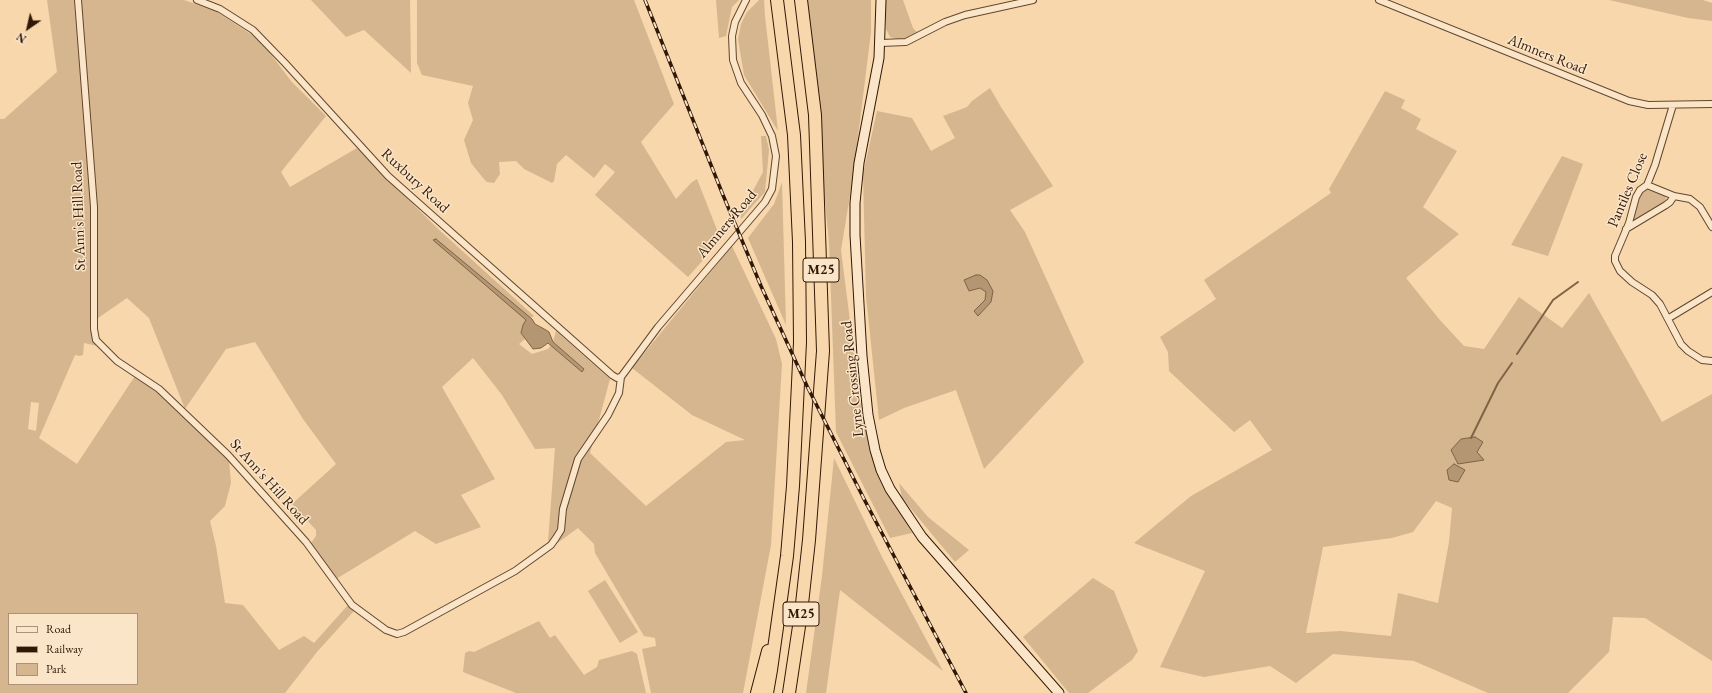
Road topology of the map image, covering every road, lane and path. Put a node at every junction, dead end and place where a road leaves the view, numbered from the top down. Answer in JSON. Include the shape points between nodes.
{"nodes":[{"id":1,"x":78,"y":0,"type":"edge"},
{"id":2,"x":197,"y":0,"type":"edge"},
{"id":3,"x":746,"y":0,"type":"edge"},
{"id":4,"x":777,"y":0,"type":"edge"},
{"id":5,"x":801,"y":0,"type":"edge"},
{"id":6,"x":882,"y":0,"type":"edge"},
{"id":7,"x":1033,"y":0,"type":"edge"},
{"id":8,"x":1379,"y":0,"type":"edge"},
{"id":9,"x":881,"y":42,"type":"junction"},
{"id":10,"x":1712,"y":104,"type":"edge"},
{"id":11,"x":1673,"y":105,"type":"junction"},
{"id":12,"x":1647,"y":185,"type":"junction"},
{"id":13,"x":1674,"y":196,"type":"junction"},
{"id":14,"x":1712,"y":227,"type":"edge"},
{"id":15,"x":1626,"y":229,"type":"junction"},
{"id":16,"x":1712,"y":292,"type":"edge"},
{"id":17,"x":1668,"y":318,"type":"junction"},
{"id":18,"x":1712,"y":361,"type":"edge"},
{"id":19,"x":621,"y":377,"type":"junction"},
{"id":20,"x":776,"y":627,"type":"junction"},
{"id":21,"x":788,"y":692,"type":"edge"},
{"id":22,"x":757,"y":693,"type":"edge"},
{"id":23,"x":767,"y":693,"type":"edge"},
{"id":24,"x":1059,"y":693,"type":"edge"}],
"edges":[{"from":1,"to":19,"type":"street","name":"St Ann's Hill Road","via":[[94,207],[96,340],[117,361],[159,389],[228,455],[306,542],[352,605],[380,626],[391,633],[404,632],[515,571],[551,545],[561,530],[562,509],[578,459],[608,415],[619,393]]},
{"from":2,"to":19,"type":"street","name":"Ruxbury Road","via":[[220,9],[253,30],[388,176],[612,375]]},
{"from":3,"to":19,"type":"street","name":"Almners Road","via":[[734,22],[733,60],[741,83],[772,136],[776,156],[772,189],[765,202],[658,327]]},
{"from":4,"to":20,"type":"highway","number":"M25","via":[[794,135],[800,342],[793,486],[787,556]]},
{"from":5,"to":21,"type":"highway","number":"M25","via":[[815,115],[823,351],[809,540],[801,613]]},
{"from":6,"to":9,"type":"street","name":"Lyne Crossing Road"},
{"from":7,"to":9,"type":"street","via":[[965,15],[906,42]]},
{"from":8,"to":11,"type":"street","name":"Almners Road","via":[[1629,101],[1648,105]]},
{"from":9,"to":24,"type":"street","name":"Lyne Crossing Road","via":[[859,163],[855,203],[862,356],[868,415],[875,450],[890,489],[922,537]]},
{"from":10,"to":11,"type":"street","name":"Almners Road"},
{"from":11,"to":12,"type":"street","name":"Pantiles Close"},
{"from":12,"to":13,"type":"street"},
{"from":12,"to":15,"type":"street","name":"Pantiles Close","via":[[1640,190],[1636,198]]},
{"from":13,"to":14,"type":"street","via":[[1690,199],[1700,206]]},
{"from":13,"to":15,"type":"street","via":[[1666,205]]},
{"from":15,"to":17,"type":"street","name":"Pantiles Close","via":[[1615,261],[1620,271],[1657,300]]},
{"from":16,"to":17,"type":"street"},
{"from":17,"to":18,"type":"street","name":"Pantiles Close","via":[[1688,352],[1702,360]]},
{"from":20,"to":22,"type":"highway"},
{"from":20,"to":23,"type":"highway","number":"M25"}]}
